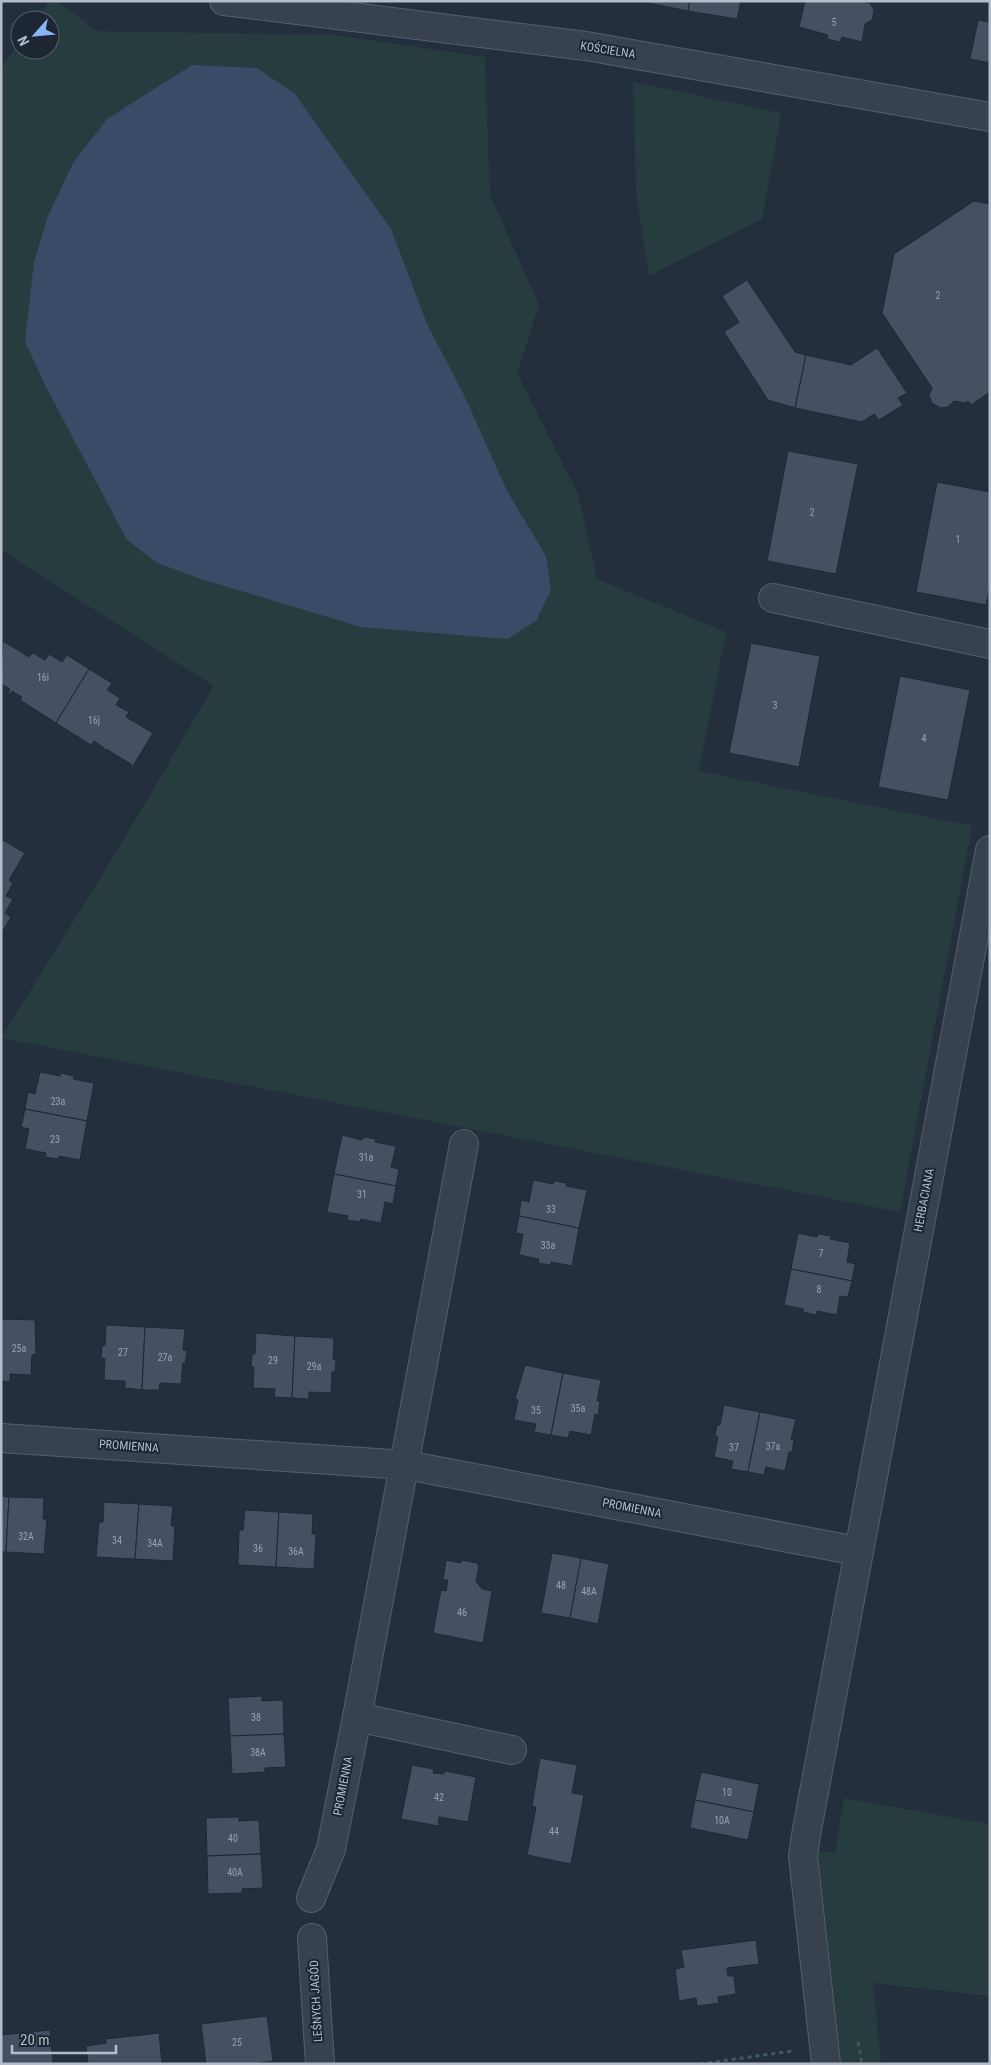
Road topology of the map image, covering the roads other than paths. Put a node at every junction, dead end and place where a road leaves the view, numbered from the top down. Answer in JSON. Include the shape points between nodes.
{"nodes":[{"id":1,"x":224,"y":1,"type":"edge"},
{"id":2,"x":990,"y":117,"type":"edge"},
{"id":3,"x":772,"y":598,"type":"dead end"},
{"id":4,"x":990,"y":644,"type":"edge"},
{"id":5,"x":990,"y":850,"type":"edge"},
{"id":6,"x":464,"y":1144,"type":"dead end"},
{"id":7,"x":1,"y":1438,"type":"edge"},
{"id":8,"x":406,"y":1465,"type":"junction"},
{"id":9,"x":858,"y":1551,"type":"junction"},
{"id":10,"x":357,"y":1716,"type":"junction"},
{"id":11,"x":512,"y":1750,"type":"dead end"},
{"id":12,"x":312,"y":1898,"type":"dead end"},
{"id":13,"x":312,"y":1938,"type":"dead end"},
{"id":14,"x":825,"y":2055,"type":"edge"},
{"id":15,"x":320,"y":2064,"type":"edge"}],
"edges":[{"from":1,"to":2,"type":"street","name":"KOŚCIELNA","via":[[586,46]]},
{"from":3,"to":4,"type":"street"},
{"from":5,"to":9,"type":"street","name":"HERBACIANA"},
{"from":6,"to":8,"type":"street","name":"PROMIENNA"},
{"from":7,"to":8,"type":"street","name":"PROMIENNA"},
{"from":8,"to":9,"type":"street","name":"PROMIENNA"},
{"from":8,"to":10,"type":"street","name":"PROMIENNA"},
{"from":9,"to":14,"type":"street","name":"HERBACIANA","via":[[803,1856]]},
{"from":10,"to":11,"type":"street"},
{"from":10,"to":12,"type":"street","name":"PROMIENNA","via":[[331,1849]]},
{"from":13,"to":15,"type":"street","name":"LEŚNYCH JAGÓD"}]}
